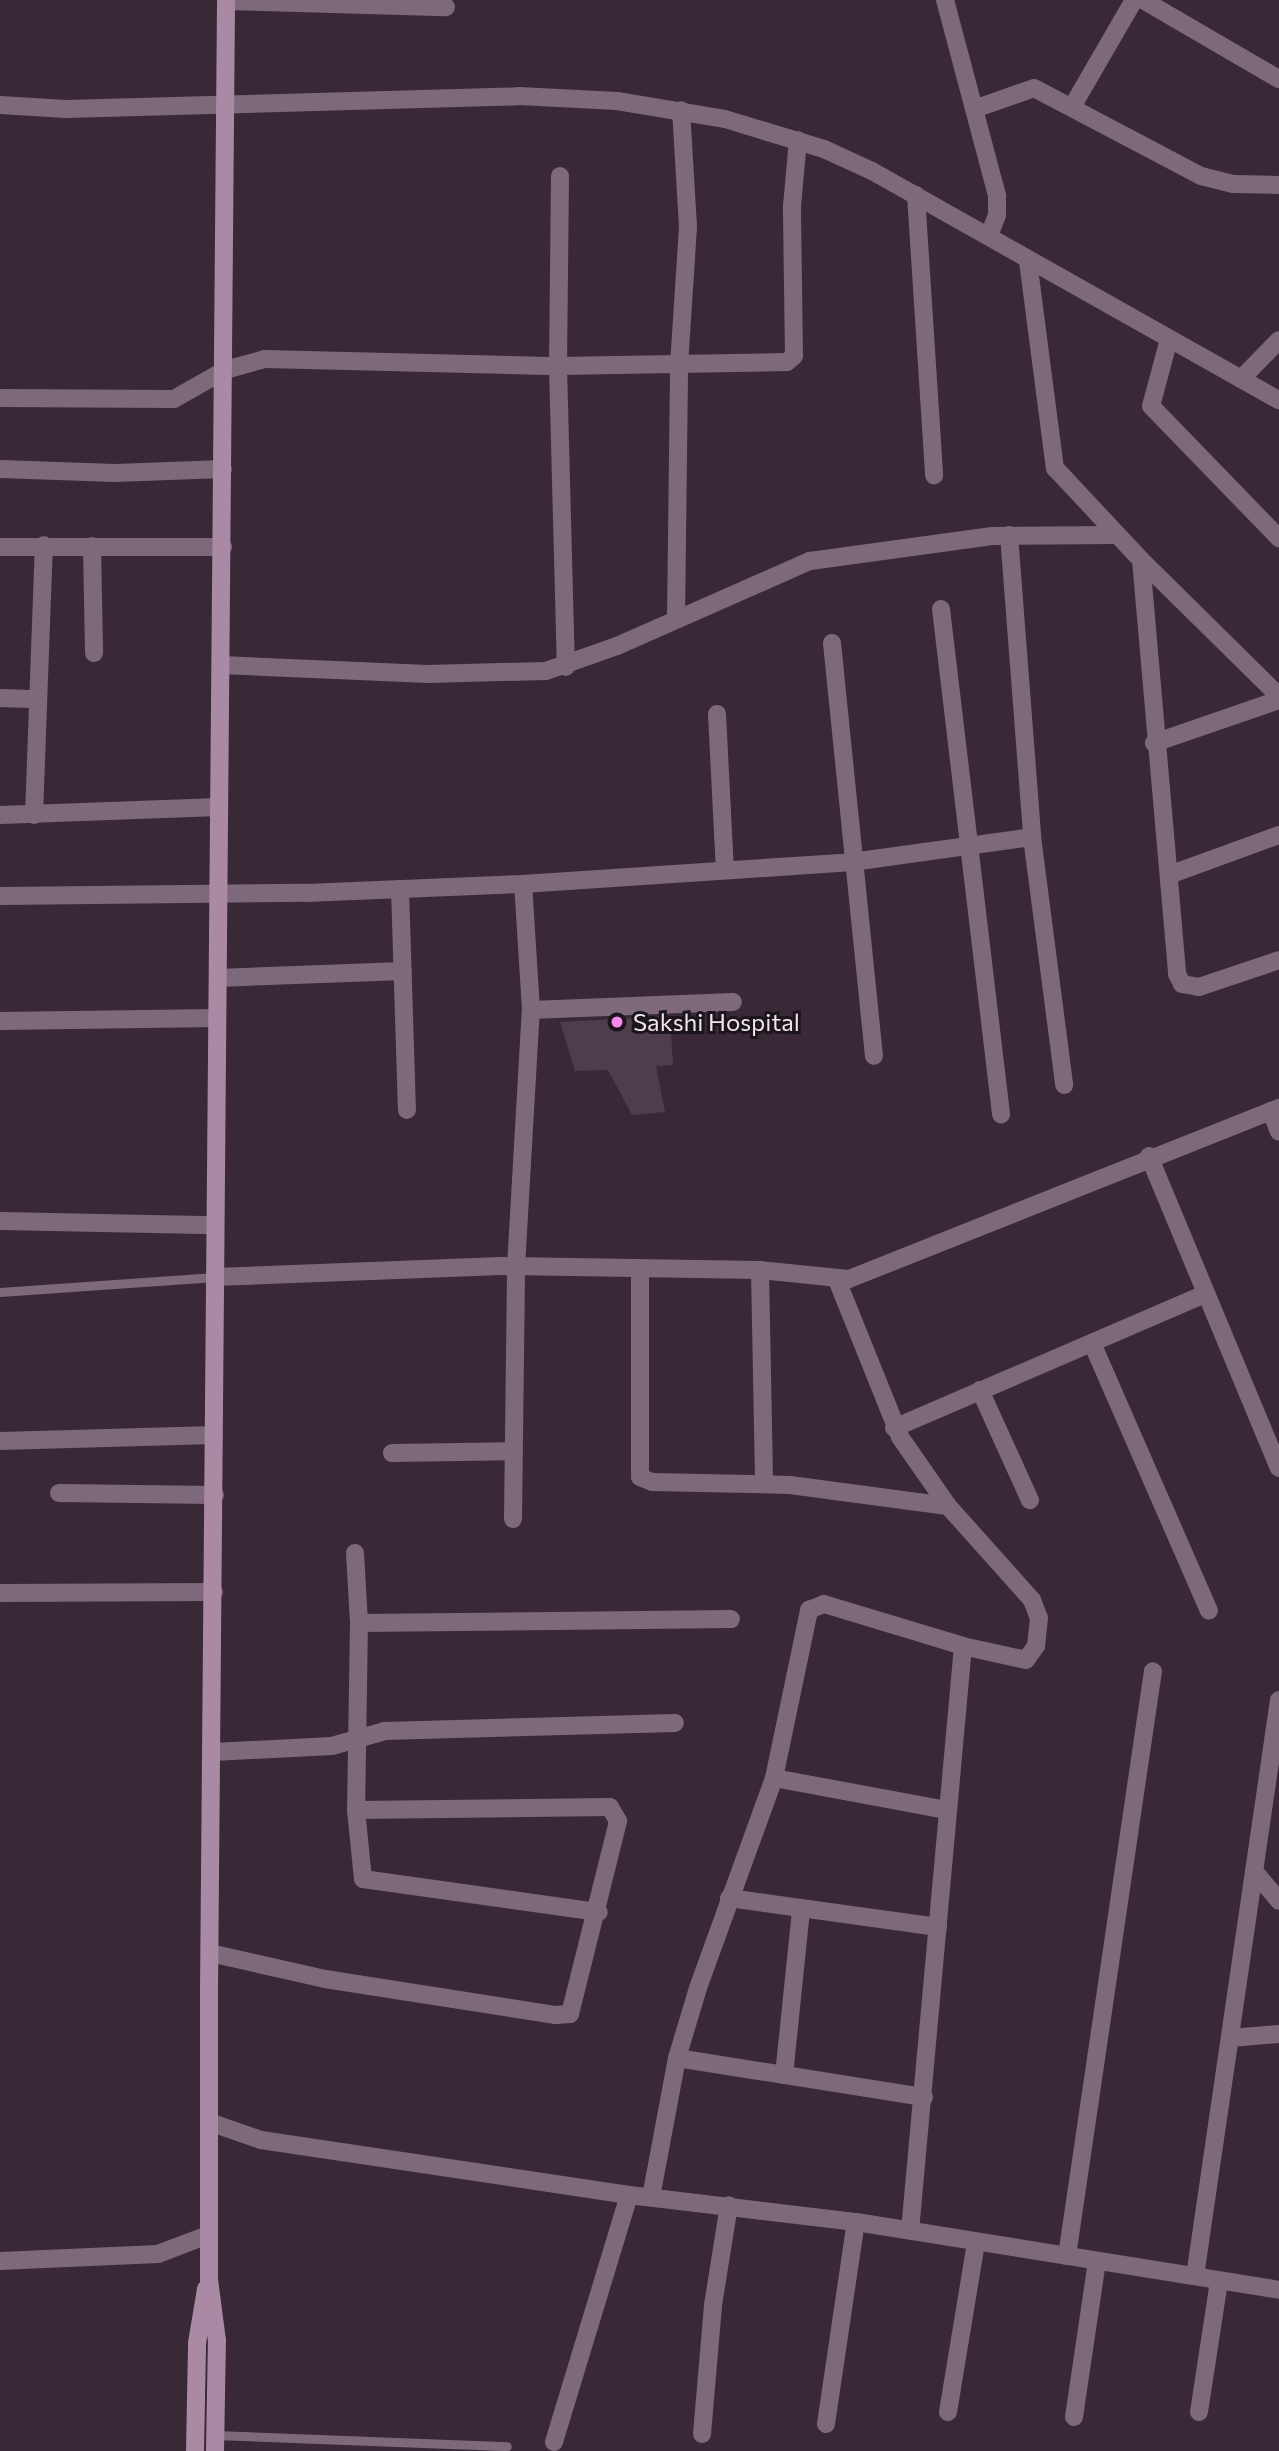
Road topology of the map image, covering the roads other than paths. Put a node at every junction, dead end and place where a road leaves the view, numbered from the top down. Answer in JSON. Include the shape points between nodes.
{"nodes":[{"id":1,"x":226,"y":0,"type":"edge"},
{"id":2,"x":945,"y":0,"type":"edge"},
{"id":3,"x":1134,"y":0,"type":"edge"},
{"id":4,"x":1143,"y":0,"type":"edge"},
{"id":5,"x":446,"y":7,"type":"dead end"},
{"id":6,"x":1279,"y":79,"type":"edge"},
{"id":7,"x":227,"y":104,"type":"junction"},
{"id":8,"x":0,"y":105,"type":"edge"},
{"id":9,"x":1072,"y":107,"type":"junction"},
{"id":10,"x":976,"y":108,"type":"junction"},
{"id":11,"x":681,"y":110,"type":"junction"},
{"id":12,"x":798,"y":140,"type":"junction"},
{"id":13,"x":560,"y":176,"type":"dead end"},
{"id":14,"x":1279,"y":185,"type":"edge"},
{"id":15,"x":916,"y":195,"type":"junction"},
{"id":16,"x":992,"y":227,"type":"junction"},
{"id":17,"x":1028,"y":261,"type":"junction"},
{"id":18,"x":1169,"y":339,"type":"junction"},
{"id":19,"x":1279,"y":340,"type":"edge"},
{"id":20,"x":558,"y":366,"type":"junction"},
{"id":21,"x":679,"y":366,"type":"junction"},
{"id":22,"x":225,"y":370,"type":"junction"},
{"id":23,"x":1247,"y":372,"type":"junction"},
{"id":24,"x":0,"y":398,"type":"edge"},
{"id":25,"x":1279,"y":400,"type":"edge"},
{"id":26,"x":0,"y":469,"type":"edge"},
{"id":27,"x":223,"y":469,"type":"junction"},
{"id":28,"x":934,"y":475,"type":"dead end"},
{"id":29,"x":1009,"y":535,"type":"junction"},
{"id":30,"x":1116,"y":535,"type":"junction"},
{"id":31,"x":1279,"y":538,"type":"edge"},
{"id":32,"x":44,"y":545,"type":"junction"},
{"id":33,"x":92,"y":546,"type":"junction"},
{"id":34,"x":0,"y":547,"type":"edge"},
{"id":35,"x":223,"y":547,"type":"junction"},
{"id":36,"x":1141,"y":561,"type":"junction"},
{"id":37,"x":941,"y":609,"type":"dead end"},
{"id":38,"x":676,"y":619,"type":"junction"},
{"id":39,"x":832,"y":643,"type":"dead end"},
{"id":40,"x":94,"y":653,"type":"dead end"},
{"id":41,"x":221,"y":665,"type":"junction"},
{"id":42,"x":566,"y":667,"type":"junction"},
{"id":43,"x":0,"y":698,"type":"edge"},
{"id":44,"x":1279,"y":698,"type":"edge"},
{"id":45,"x":38,"y":699,"type":"junction"},
{"id":46,"x":717,"y":714,"type":"dead end"},
{"id":47,"x":1154,"y":743,"type":"junction"},
{"id":48,"x":219,"y":807,"type":"junction"},
{"id":49,"x":0,"y":815,"type":"edge"},
{"id":50,"x":34,"y":815,"type":"junction"},
{"id":51,"x":1279,"y":835,"type":"edge"},
{"id":52,"x":1031,"y":837,"type":"junction"},
{"id":53,"x":968,"y":848,"type":"junction"},
{"id":54,"x":852,"y":862,"type":"junction"},
{"id":55,"x":725,"y":870,"type":"junction"},
{"id":56,"x":1168,"y":875,"type":"junction"},
{"id":57,"x":523,"y":884,"type":"junction"},
{"id":58,"x":400,"y":888,"type":"junction"},
{"id":59,"x":220,"y":894,"type":"junction"},
{"id":60,"x":0,"y":896,"type":"edge"},
{"id":61,"x":1279,"y":960,"type":"edge"},
{"id":62,"x":403,"y":971,"type":"junction"},
{"id":63,"x":218,"y":978,"type":"junction"},
{"id":64,"x":733,"y":1002,"type":"dead end"},
{"id":65,"x":531,"y":1010,"type":"junction"},
{"id":66,"x":216,"y":1018,"type":"junction"},
{"id":67,"x":0,"y":1021,"type":"edge"},
{"id":68,"x":874,"y":1056,"type":"dead end"},
{"id":69,"x":1064,"y":1085,"type":"dead end"},
{"id":70,"x":1275,"y":1109,"type":"edge"},
{"id":71,"x":407,"y":1110,"type":"dead end"},
{"id":72,"x":1001,"y":1114,"type":"dead end"},
{"id":73,"x":1279,"y":1132,"type":"edge"},
{"id":74,"x":1149,"y":1156,"type":"junction"},
{"id":75,"x":0,"y":1221,"type":"edge"},
{"id":76,"x":215,"y":1225,"type":"junction"},
{"id":77,"x":516,"y":1267,"type":"junction"},
{"id":78,"x":640,"y":1269,"type":"junction"},
{"id":79,"x":761,"y":1270,"type":"junction"},
{"id":80,"x":215,"y":1277,"type":"junction"},
{"id":81,"x":837,"y":1280,"type":"junction"},
{"id":82,"x":0,"y":1292,"type":"edge"},
{"id":83,"x":1203,"y":1295,"type":"junction"},
{"id":84,"x":1091,"y":1343,"type":"junction"},
{"id":85,"x":980,"y":1390,"type":"junction"},
{"id":86,"x":894,"y":1428,"type":"junction"},
{"id":87,"x":214,"y":1435,"type":"junction"},
{"id":88,"x":0,"y":1441,"type":"edge"},
{"id":89,"x":514,"y":1451,"type":"junction"},
{"id":90,"x":392,"y":1454,"type":"dead end"},
{"id":91,"x":1279,"y":1468,"type":"edge"},
{"id":92,"x":764,"y":1483,"type":"junction"},
{"id":93,"x":60,"y":1493,"type":"dead end"},
{"id":94,"x":215,"y":1494,"type":"junction"},
{"id":95,"x":1030,"y":1500,"type":"dead end"},
{"id":96,"x":948,"y":1506,"type":"junction"},
{"id":97,"x":513,"y":1519,"type":"dead end"},
{"id":98,"x":355,"y":1553,"type":"dead end"},
{"id":99,"x":214,"y":1591,"type":"junction"},
{"id":100,"x":0,"y":1593,"type":"edge"},
{"id":101,"x":1209,"y":1611,"type":"dead end"},
{"id":102,"x":731,"y":1619,"type":"dead end"},
{"id":103,"x":359,"y":1623,"type":"junction"},
{"id":104,"x":963,"y":1646,"type":"junction"},
{"id":105,"x":1153,"y":1671,"type":"dead end"},
{"id":106,"x":1279,"y":1700,"type":"edge"},
{"id":107,"x":675,"y":1723,"type":"dead end"},
{"id":108,"x":355,"y":1741,"type":"junction"},
{"id":109,"x":213,"y":1752,"type":"junction"},
{"id":110,"x":774,"y":1778,"type":"junction"},
{"id":111,"x":356,"y":1810,"type":"junction"},
{"id":112,"x":947,"y":1810,"type":"junction"},
{"id":113,"x":1254,"y":1871,"type":"junction"},
{"id":114,"x":729,"y":1898,"type":"junction"},
{"id":115,"x":1279,"y":1901,"type":"edge"},
{"id":116,"x":801,"y":1910,"type":"junction"},
{"id":117,"x":599,"y":1912,"type":"junction"},
{"id":118,"x":938,"y":1927,"type":"junction"},
{"id":119,"x":210,"y":1952,"type":"junction"},
{"id":120,"x":1279,"y":2034,"type":"edge"},
{"id":121,"x":1230,"y":2038,"type":"junction"},
{"id":122,"x":677,"y":2058,"type":"junction"},
{"id":123,"x":784,"y":2075,"type":"junction"},
{"id":124,"x":924,"y":2097,"type":"junction"},
{"id":125,"x":209,"y":2122,"type":"junction"},
{"id":126,"x":629,"y":2195,"type":"junction"},
{"id":127,"x":651,"y":2197,"type":"junction"},
{"id":128,"x":729,"y":2205,"type":"junction"},
{"id":129,"x":856,"y":2222,"type":"junction"},
{"id":130,"x":910,"y":2231,"type":"junction"},
{"id":131,"x":208,"y":2235,"type":"junction"},
{"id":132,"x":976,"y":2242,"type":"junction"},
{"id":133,"x":1068,"y":2256,"type":"junction"},
{"id":134,"x":0,"y":2261,"type":"edge"},
{"id":135,"x":1097,"y":2262,"type":"junction"},
{"id":136,"x":1195,"y":2276,"type":"junction"},
{"id":137,"x":209,"y":2279,"type":"junction"},
{"id":138,"x":1219,"y":2281,"type":"junction"},
{"id":139,"x":1279,"y":2290,"type":"edge"},
{"id":140,"x":948,"y":2412,"type":"dead end"},
{"id":141,"x":1199,"y":2412,"type":"dead end"},
{"id":142,"x":1074,"y":2417,"type":"dead end"},
{"id":143,"x":826,"y":2424,"type":"dead end"},
{"id":144,"x":702,"y":2434,"type":"dead end"},
{"id":145,"x":554,"y":2442,"type":"dead end"},
{"id":146,"x":215,"y":2443,"type":"edge"},
{"id":147,"x":507,"y":2446,"type":"dead end"},
{"id":148,"x":195,"y":2451,"type":"edge"}],
"edges":[{"from":1,"to":5,"type":"street"},
{"from":1,"to":7,"type":"main road"},
{"from":2,"to":10,"type":"street"},
{"from":3,"to":9,"type":"street"},
{"from":4,"to":6,"type":"street"},
{"from":7,"to":8,"type":"street","via":[[66,109]]},
{"from":7,"to":11,"type":"street","via":[[519,96]]},
{"from":7,"to":22,"type":"main road"},
{"from":9,"to":10,"type":"street","via":[[1034,89]]},
{"from":9,"to":14,"type":"street","via":[[1201,176],[1233,184]]},
{"from":10,"to":16,"type":"street"},
{"from":11,"to":12,"type":"street"},
{"from":11,"to":21,"type":"street","via":[[688,227]]},
{"from":12,"to":15,"type":"street"},
{"from":12,"to":21,"type":"street","via":[[792,206],[794,356],[787,362]]},
{"from":13,"to":20,"type":"street"},
{"from":15,"to":16,"type":"street"},
{"from":15,"to":28,"type":"street"},
{"from":16,"to":17,"type":"street"},
{"from":17,"to":18,"type":"street"},
{"from":17,"to":30,"type":"street","via":[[1050,453],[1065,480]]},
{"from":18,"to":23,"type":"street"},
{"from":18,"to":31,"type":"street","via":[[1151,406]]},
{"from":19,"to":23,"type":"street"},
{"from":20,"to":21,"type":"street"},
{"from":20,"to":22,"type":"street","via":[[265,359]]},
{"from":20,"to":42,"type":"street"},
{"from":21,"to":38,"type":"street"},
{"from":22,"to":24,"type":"street","via":[[174,399]]},
{"from":22,"to":27,"type":"main road"},
{"from":23,"to":25,"type":"street"},
{"from":26,"to":27,"type":"street","via":[[127,473]]},
{"from":27,"to":35,"type":"main road"},
{"from":29,"to":30,"type":"street"},
{"from":29,"to":38,"type":"street","via":[[810,561]]},
{"from":29,"to":52,"type":"street"},
{"from":30,"to":36,"type":"street"},
{"from":32,"to":33,"type":"street"},
{"from":32,"to":34,"type":"street"},
{"from":32,"to":45,"type":"street"},
{"from":33,"to":35,"type":"street"},
{"from":33,"to":40,"type":"street"},
{"from":35,"to":41,"type":"main road"},
{"from":36,"to":44,"type":"street"},
{"from":36,"to":47,"type":"street"},
{"from":37,"to":53,"type":"street"},
{"from":38,"to":42,"type":"street"},
{"from":39,"to":54,"type":"street"},
{"from":41,"to":42,"type":"street","via":[[428,674],[528,673]]},
{"from":41,"to":48,"type":"main road"},
{"from":43,"to":45,"type":"street"},
{"from":44,"to":47,"type":"street"},
{"from":45,"to":50,"type":"street"},
{"from":46,"to":55,"type":"street"},
{"from":47,"to":56,"type":"street"},
{"from":48,"to":50,"type":"street"},
{"from":48,"to":59,"type":"main road"},
{"from":49,"to":50,"type":"street"},
{"from":51,"to":56,"type":"street"},
{"from":52,"to":53,"type":"street"},
{"from":52,"to":69,"type":"street"},
{"from":53,"to":54,"type":"street"},
{"from":53,"to":72,"type":"street"},
{"from":54,"to":55,"type":"street"},
{"from":54,"to":68,"type":"street"},
{"from":55,"to":57,"type":"street"},
{"from":56,"to":61,"type":"street","via":[[1177,974],[1182,984],[1199,987]]},
{"from":57,"to":58,"type":"street"},
{"from":57,"to":65,"type":"street"},
{"from":58,"to":59,"type":"street"},
{"from":58,"to":62,"type":"street"},
{"from":59,"to":60,"type":"street"},
{"from":59,"to":63,"type":"main road"},
{"from":62,"to":63,"type":"street"},
{"from":62,"to":71,"type":"street"},
{"from":63,"to":66,"type":"main road"},
{"from":64,"to":65,"type":"street"},
{"from":65,"to":77,"type":"street"},
{"from":66,"to":67,"type":"street"},
{"from":66,"to":76,"type":"main road"},
{"from":70,"to":73,"type":"street"},
{"from":70,"to":74,"type":"street"},
{"from":74,"to":81,"type":"street","via":[[866,1275]]},
{"from":74,"to":83,"type":"street"},
{"from":75,"to":76,"type":"street"},
{"from":76,"to":80,"type":"main road"},
{"from":77,"to":78,"type":"street"},
{"from":77,"to":80,"type":"street"},
{"from":77,"to":89,"type":"street"},
{"from":78,"to":79,"type":"street"},
{"from":78,"to":92,"type":"street","via":[[640,1477],[652,1482]]},
{"from":79,"to":81,"type":"street"},
{"from":79,"to":92,"type":"street"},
{"from":80,"to":82,"type":"lane"},
{"from":80,"to":87,"type":"main road"},
{"from":81,"to":86,"type":"street"},
{"from":83,"to":84,"type":"street"},
{"from":83,"to":91,"type":"street"},
{"from":84,"to":85,"type":"street"},
{"from":84,"to":101,"type":"street"},
{"from":85,"to":86,"type":"street"},
{"from":85,"to":95,"type":"street"},
{"from":86,"to":96,"type":"street"},
{"from":87,"to":88,"type":"street"},
{"from":87,"to":94,"type":"main road"},
{"from":89,"to":90,"type":"street"},
{"from":89,"to":97,"type":"street"},
{"from":92,"to":96,"type":"street"},
{"from":93,"to":94,"type":"street"},
{"from":94,"to":99,"type":"main road"},
{"from":96,"to":104,"type":"street","via":[[1032,1600],[1039,1618],[1036,1646],[1026,1660]]},
{"from":98,"to":103,"type":"street"},
{"from":99,"to":100,"type":"street"},
{"from":99,"to":109,"type":"main road"},
{"from":102,"to":103,"type":"street"},
{"from":103,"to":108,"type":"street"},
{"from":104,"to":110,"type":"street","via":[[824,1604],[813,1605]]},
{"from":104,"to":112,"type":"street"},
{"from":105,"to":133,"type":"street"},
{"from":106,"to":113,"type":"street"},
{"from":107,"to":108,"type":"street","via":[[385,1731]]},
{"from":108,"to":109,"type":"street"},
{"from":108,"to":111,"type":"street"},
{"from":109,"to":119,"type":"main road"},
{"from":110,"to":112,"type":"street"},
{"from":110,"to":114,"type":"street"},
{"from":111,"to":117,"type":"street","via":[[363,1879]]},
{"from":111,"to":117,"type":"street","via":[[610,1807],[618,1821]]},
{"from":112,"to":118,"type":"street"},
{"from":113,"to":115,"type":"street"},
{"from":113,"to":121,"type":"street"},
{"from":114,"to":116,"type":"street"},
{"from":114,"to":122,"type":"street"},
{"from":116,"to":118,"type":"street"},
{"from":116,"to":123,"type":"street"},
{"from":117,"to":119,"type":"street","via":[[575,2006],[563,2016],[325,1979]]},
{"from":118,"to":124,"type":"street"},
{"from":119,"to":125,"type":"main road"},
{"from":120,"to":121,"type":"street"},
{"from":121,"to":136,"type":"street"},
{"from":122,"to":123,"type":"street"},
{"from":122,"to":127,"type":"street"},
{"from":123,"to":124,"type":"street"},
{"from":124,"to":130,"type":"street"},
{"from":125,"to":126,"type":"street","via":[[261,2140]]},
{"from":125,"to":131,"type":"main road"},
{"from":126,"to":127,"type":"street"},
{"from":126,"to":145,"type":"street"},
{"from":127,"to":128,"type":"street"},
{"from":128,"to":129,"type":"street"},
{"from":128,"to":144,"type":"street","via":[[713,2305]]},
{"from":129,"to":130,"type":"street"},
{"from":129,"to":143,"type":"street"},
{"from":130,"to":132,"type":"street"},
{"from":131,"to":134,"type":"street","via":[[158,2254]]},
{"from":131,"to":137,"type":"main road"},
{"from":132,"to":133,"type":"street"},
{"from":132,"to":140,"type":"street"},
{"from":133,"to":135,"type":"street"},
{"from":135,"to":136,"type":"street"},
{"from":135,"to":142,"type":"street"},
{"from":136,"to":138,"type":"street"},
{"from":137,"to":146,"type":"main road","via":[[217,2342]]},
{"from":137,"to":148,"type":"main road","via":[[197,2343]]},
{"from":138,"to":139,"type":"street"},
{"from":138,"to":141,"type":"street"},
{"from":146,"to":147,"type":"lane"}]}
